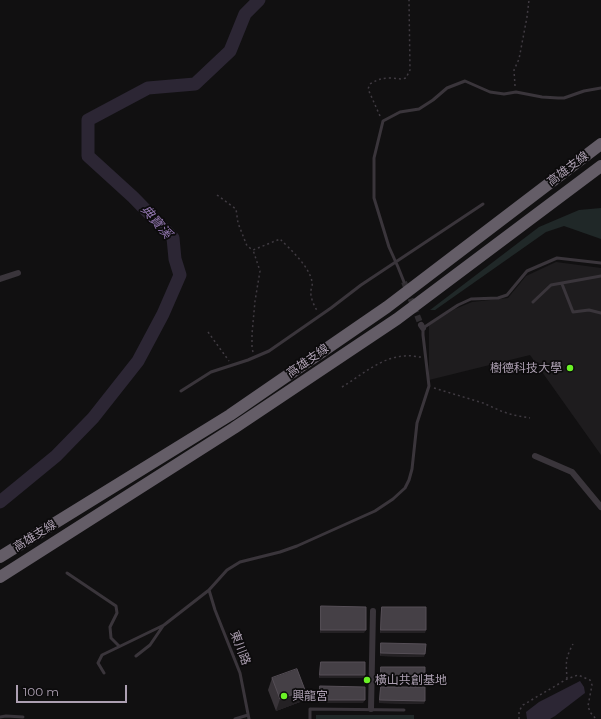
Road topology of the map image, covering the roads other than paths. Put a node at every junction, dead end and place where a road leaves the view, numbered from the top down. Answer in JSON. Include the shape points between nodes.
{"nodes":[{"id":1,"x":601,"y":88,"type":"edge"},
{"id":2,"x":601,"y":144,"type":"edge"},
{"id":3,"x":601,"y":166,"type":"edge"},
{"id":4,"x":483,"y":204,"type":"dead end"},
{"id":5,"x":396,"y":262,"type":"junction"},
{"id":6,"x":601,"y":263,"type":"edge"},
{"id":7,"x":18,"y":273,"type":"dead end"},
{"id":8,"x":601,"y":276,"type":"edge"},
{"id":9,"x":0,"y":279,"type":"edge"},
{"id":10,"x":404,"y":282,"type":"tunnel mouth"},
{"id":11,"x":562,"y":284,"type":"junction"},
{"id":12,"x":532,"y":302,"type":"dead end"},
{"id":13,"x":601,"y":313,"type":"edge"},
{"id":14,"x":180,"y":391,"type":"dead end"},
{"id":15,"x":535,"y":456,"type":"dead end"},
{"id":16,"x":601,"y":507,"type":"edge"},
{"id":17,"x":0,"y":557,"type":"edge"},
{"id":18,"x":68,"y":573,"type":"dead end"},
{"id":19,"x":0,"y":577,"type":"edge"},
{"id":20,"x":209,"y":590,"type":"junction"},
{"id":21,"x":373,"y":611,"type":"dead end"},
{"id":22,"x":164,"y":625,"type":"junction"},
{"id":23,"x":119,"y":646,"type":"junction"},
{"id":24,"x":136,"y":656,"type":"dead end"},
{"id":25,"x":104,"y":673,"type":"dead end"},
{"id":26,"x":371,"y":710,"type":"junction"},
{"id":27,"x":404,"y":710,"type":"dead end"},
{"id":28,"x":248,"y":715,"type":"junction"},
{"id":29,"x":0,"y":717,"type":"edge"},
{"id":30,"x":23,"y":717,"type":"dead end"},
{"id":31,"x":235,"y":719,"type":"edge"},
{"id":32,"x":249,"y":719,"type":"edge"},
{"id":33,"x":310,"y":719,"type":"edge"}],
"edges":[{"from":1,"to":5,"type":"lane","via":[[558,98],[516,92],[490,92],[465,81],[447,88],[418,109],[400,112],[383,121],[374,158],[374,198]]},
{"from":2,"to":17,"type":"highway","name":"高雄支線","via":[[387,307],[230,415]]},
{"from":3,"to":19,"type":"highway","name":"高雄支線","via":[[397,319],[234,428]]},
{"from":4,"to":5,"type":"lane"},
{"from":5,"to":10,"type":"lane"},
{"from":5,"to":14,"type":"lane","via":[[269,351],[211,372]]},
{"from":6,"to":20,"type":"lane","via":[[557,258],[527,271],[507,295],[498,298],[470,299],[422,326],[428,386],[417,422],[412,469],[405,488],[375,511],[286,550],[240,562],[226,570]]},
{"from":7,"to":9,"type":"street"},
{"from":8,"to":11,"type":"lane"},
{"from":11,"to":12,"type":"lane","via":[[551,285]]},
{"from":11,"to":13,"type":"lane","via":[[573,312],[589,310]]},
{"from":15,"to":16,"type":"street","via":[[572,472]]},
{"from":18,"to":23,"type":"lane","via":[[116,606],[117,613],[110,627],[111,638]]},
{"from":20,"to":22,"type":"lane"},
{"from":20,"to":28,"type":"lane","name":"東川路","via":[[240,673]]},
{"from":21,"to":26,"type":"street"},
{"from":22,"to":23,"type":"lane"},
{"from":22,"to":24,"type":"lane","via":[[150,645]]},
{"from":23,"to":25,"type":"lane","via":[[102,655],[98,663]]},
{"from":26,"to":27,"type":"lane"},
{"from":26,"to":33,"type":"lane","via":[[310,709]]},
{"from":28,"to":31,"type":"lane"},
{"from":28,"to":32,"type":"lane","name":"東川路"},
{"from":29,"to":30,"type":"lane"}]}
